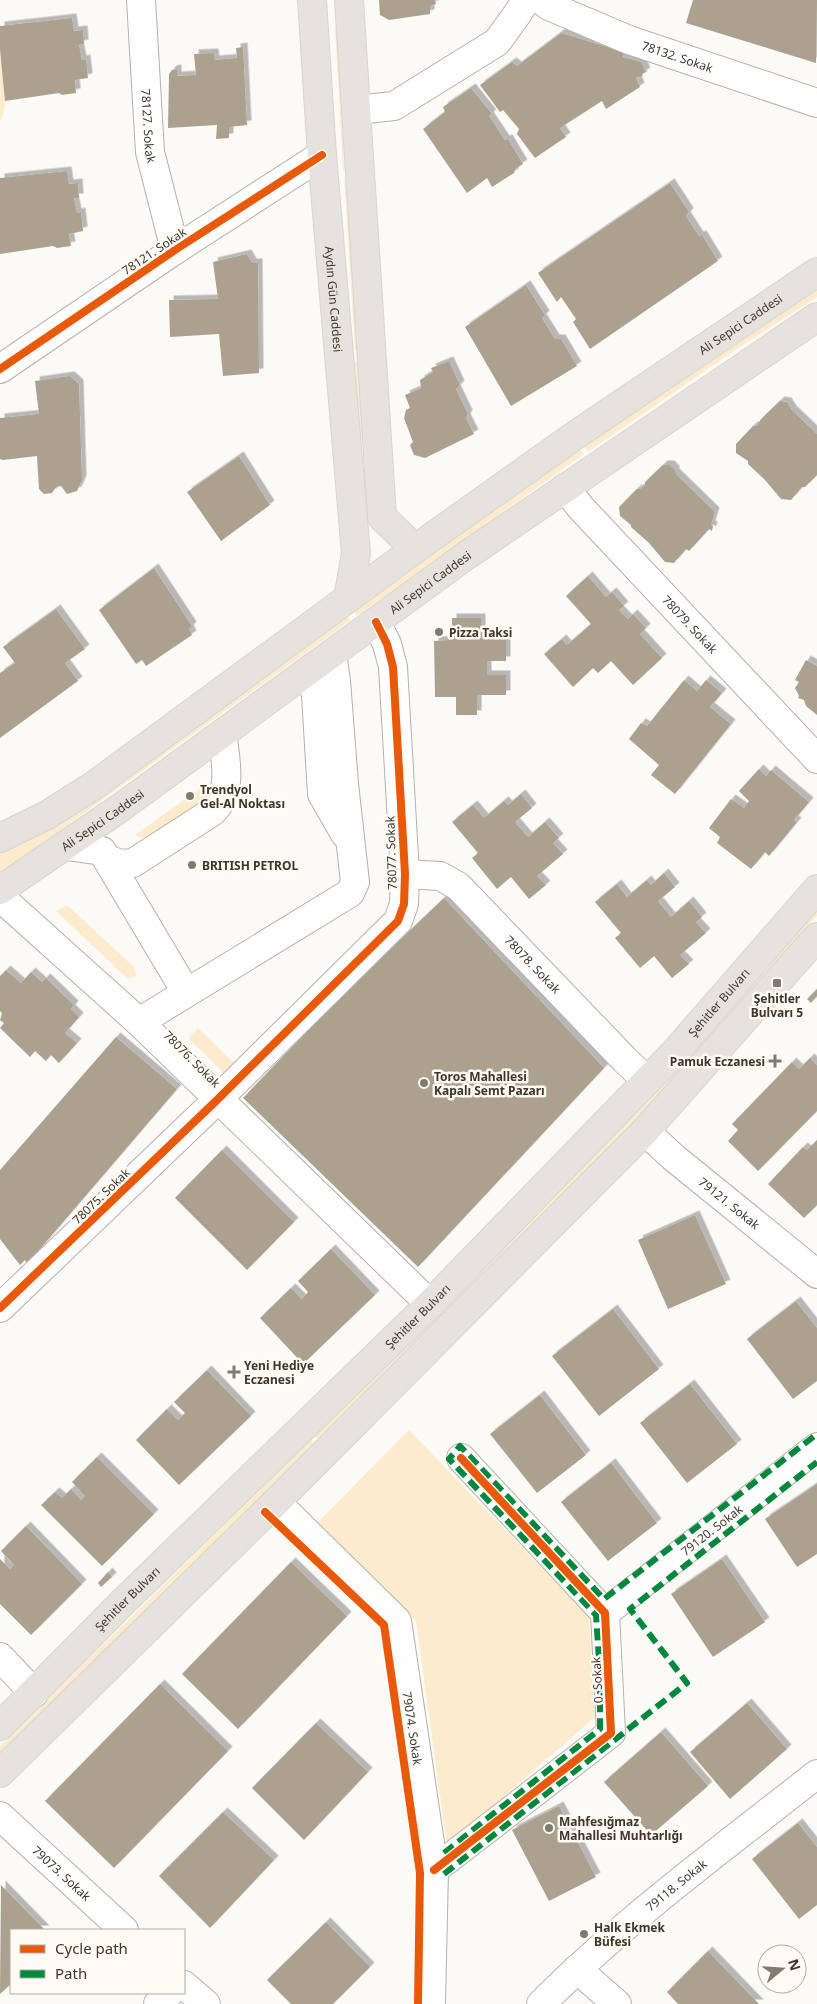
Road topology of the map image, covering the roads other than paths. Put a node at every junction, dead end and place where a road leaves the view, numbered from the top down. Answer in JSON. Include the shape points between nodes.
{"nodes":[{"id":1,"x":141,"y":0,"type":"edge"},
{"id":2,"x":312,"y":0,"type":"edge"},
{"id":3,"x":349,"y":0,"type":"edge"},
{"id":4,"x":526,"y":0,"type":"edge"},
{"id":5,"x":541,"y":0,"type":"edge"},
{"id":6,"x":817,"y":104,"type":"edge"},
{"id":7,"x":356,"y":110,"type":"junction"},
{"id":8,"x":322,"y":155,"type":"junction"},
{"id":9,"x":175,"y":250,"type":"junction"},
{"id":10,"x":817,"y":272,"type":"edge"},
{"id":11,"x":817,"y":317,"type":"edge"},
{"id":12,"x":0,"y":369,"type":"edge"},
{"id":13,"x":565,"y":488,"type":"junction"},
{"id":14,"x":415,"y":549,"type":"junction"},
{"id":15,"x":348,"y":598,"type":"junction"},
{"id":16,"x":376,"y":622,"type":"junction"},
{"id":17,"x":322,"y":661,"type":"junction"},
{"id":18,"x":222,"y":734,"type":"junction"},
{"id":19,"x":817,"y":759,"type":"edge"},
{"id":20,"x":0,"y":838,"type":"edge"},
{"id":21,"x":67,"y":846,"type":"junction"},
{"id":22,"x":108,"y":859,"type":"junction"},
{"id":23,"x":405,"y":874,"type":"junction"},
{"id":24,"x":817,"y":889,"type":"edge"},
{"id":25,"x":0,"y":890,"type":"edge"},
{"id":26,"x":0,"y":897,"type":"edge"},
{"id":27,"x":817,"y":936,"type":"edge"},
{"id":28,"x":186,"y":992,"type":"junction"},
{"id":29,"x":139,"y":1022,"type":"junction"},
{"id":30,"x":647,"y":1081,"type":"junction"},
{"id":31,"x":217,"y":1100,"type":"junction"},
{"id":32,"x":645,"y":1131,"type":"junction"},
{"id":33,"x":817,"y":1274,"type":"edge"},
{"id":34,"x":430,"y":1304,"type":"junction"},
{"id":35,"x":0,"y":1308,"type":"edge"},
{"id":36,"x":817,"y":1447,"type":"edge"},
{"id":37,"x":461,"y":1458,"type":"dead end"},
{"id":38,"x":276,"y":1502,"type":"junction"},
{"id":39,"x":605,"y":1613,"type":"junction"},
{"id":40,"x":0,"y":1657,"type":"edge"},
{"id":41,"x":34,"y":1693,"type":"junction"},
{"id":42,"x":0,"y":1726,"type":"edge"},
{"id":43,"x":0,"y":1773,"type":"edge"},
{"id":44,"x":817,"y":1774,"type":"edge"},
{"id":45,"x":0,"y":1816,"type":"edge"},
{"id":46,"x":434,"y":1870,"type":"junction"},
{"id":47,"x":123,"y":1929,"type":"edge"},
{"id":48,"x":577,"y":1969,"type":"junction"},
{"id":49,"x":185,"y":1986,"type":"edge"},
{"id":50,"x":168,"y":1994,"type":"edge"},
{"id":51,"x":158,"y":2004,"type":"edge"},
{"id":52,"x":206,"y":2004,"type":"edge"},
{"id":53,"x":431,"y":2004,"type":"edge"},
{"id":54,"x":541,"y":2004,"type":"edge"},
{"id":55,"x":618,"y":2004,"type":"edge"}],
"edges":[{"from":1,"to":9,"type":"street","name":"78127. Sokak","via":[[150,152]]},
{"from":2,"to":8,"type":"main road","name":"Aydın Gün Caddesi"},
{"from":3,"to":7,"type":"main road"},
{"from":4,"to":7,"type":"street","via":[[497,42],[394,106]]},
{"from":5,"to":6,"type":"street","name":"78132. Sokak","via":[[629,40]]},
{"from":7,"to":14,"type":"main road","via":[[382,517]]},
{"from":8,"to":9,"type":"street","name":"78121. Sokak"},
{"from":8,"to":15,"type":"main road","name":"Aydın Gün Caddesi","via":[[356,554]]},
{"from":9,"to":12,"type":"street","name":"78121. Sokak"},
{"from":10,"to":14,"type":"main road","name":"Ali Sepici Caddesi","via":[[574,436]]},
{"from":11,"to":13,"type":"main road","name":"Ali Sepici Caddesi"},
{"from":13,"to":16,"type":"main road","name":"Ali Sepici Caddesi"},
{"from":13,"to":19,"type":"street","name":"78079. Sokak"},
{"from":14,"to":15,"type":"main road","name":"Ali Sepici Caddesi"},
{"from":15,"to":20,"type":"main road","name":"Ali Sepici Caddesi","via":[[93,786],[47,815]]},
{"from":16,"to":17,"type":"main road","name":"Ali Sepici Caddesi"},
{"from":16,"to":23,"type":"street","name":"78077. Sokak","via":[[387,644],[393,667]]},
{"from":17,"to":18,"type":"main road","name":"Ali Sepici Caddesi"},
{"from":17,"to":28,"type":"street","via":[[316,696],[322,794],[350,844],[355,882],[350,893]]},
{"from":18,"to":21,"type":"main road","name":"Ali Sepici Caddesi"},
{"from":18,"to":22,"type":"street","via":[[226,761],[224,795],[220,805],[133,863],[120,864]]},
{"from":21,"to":22,"type":"street","via":[[102,851]]},
{"from":21,"to":25,"type":"main road","name":"Ali Sepici Caddesi"},
{"from":22,"to":28,"type":"street"},
{"from":23,"to":30,"type":"street","name":"78078. Sokak","via":[[440,876],[458,886]]},
{"from":23,"to":31,"type":"street","name":"78077. Sokak","via":[[404,904],[398,921]]},
{"from":24,"to":30,"type":"main road","name":"Şehitler Bulvarı"},
{"from":26,"to":29,"type":"street","name":"78076. Sokak"},
{"from":27,"to":32,"type":"main road"},
{"from":28,"to":29,"type":"street"},
{"from":29,"to":31,"type":"street","name":"78076. Sokak"},
{"from":30,"to":34,"type":"main road","name":"Şehitler Bulvarı"},
{"from":31,"to":34,"type":"street","name":"78076. Sokak"},
{"from":31,"to":35,"type":"street","name":"78075. Sokak"},
{"from":32,"to":33,"type":"street","name":"79121. Sokak","via":[[673,1158]]},
{"from":32,"to":38,"type":"main road"},
{"from":34,"to":41,"type":"main road","name":"Şehitler Bulvarı","via":[[124,1601]]},
{"from":36,"to":39,"type":"street","name":"79120. Sokak"},
{"from":37,"to":39,"type":"street"},
{"from":38,"to":43,"type":"main road"},
{"from":38,"to":46,"type":"street","name":"79074. Sokak","via":[[397,1621]]},
{"from":39,"to":46,"type":"street","name":"0. Sokak","via":[[611,1733]]},
{"from":40,"to":41,"type":"street"},
{"from":41,"to":42,"type":"main road","name":"Şehitler Bulvarı"},
{"from":44,"to":48,"type":"street","name":"79118. Sokak","via":[[659,1898]]},
{"from":45,"to":47,"type":"street","name":"79073. Sokak"},
{"from":46,"to":53,"type":"street","name":"79074. Sokak"},
{"from":48,"to":54,"type":"street","name":"79118. Sokak"},
{"from":48,"to":55,"type":"street"},
{"from":49,"to":52,"type":"street"},
{"from":50,"to":51,"type":"street"}]}
